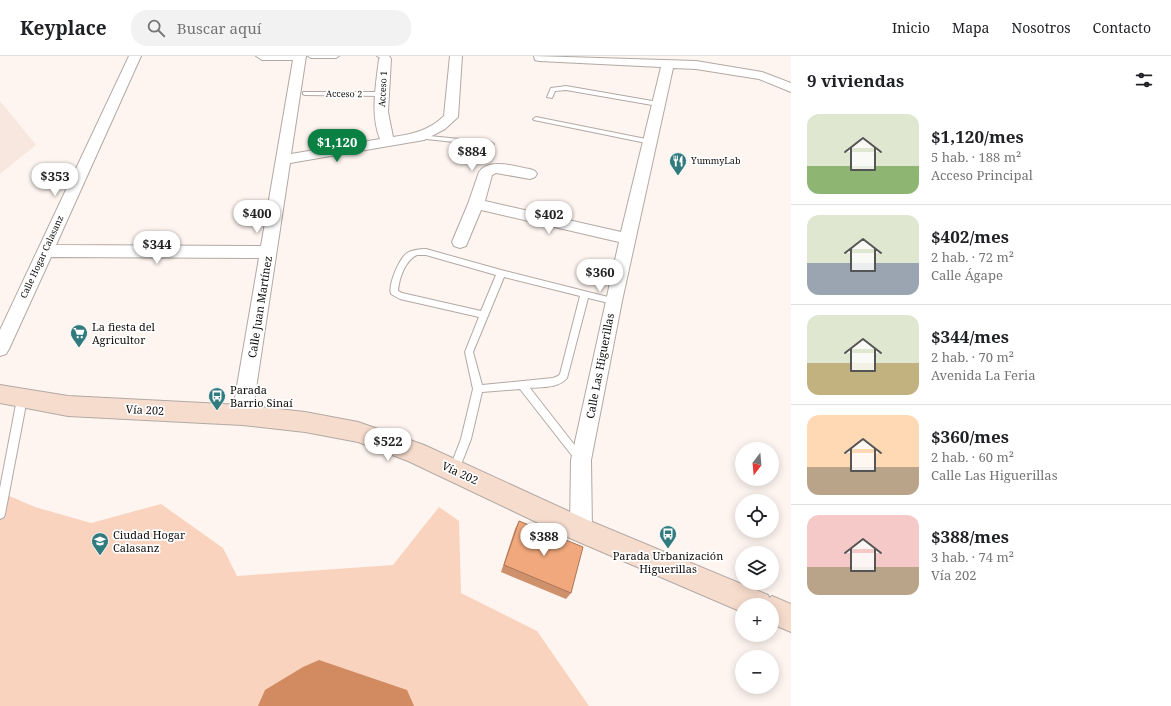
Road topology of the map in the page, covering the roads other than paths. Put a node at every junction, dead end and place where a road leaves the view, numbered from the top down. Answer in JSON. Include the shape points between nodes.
{"nodes":[{"id":1,"x":135,"y":56,"type":"edge"},
{"id":2,"x":262,"y":56,"type":"edge"},
{"id":3,"x":300,"y":56,"type":"edge"},
{"id":4,"x":311,"y":56,"type":"edge"},
{"id":5,"x":336,"y":56,"type":"edge"},
{"id":6,"x":456,"y":56,"type":"edge"},
{"id":7,"x":382,"y":57,"type":"edge"},
{"id":8,"x":539,"y":57,"type":"dead end"},
{"id":9,"x":668,"y":63,"type":"junction"},
{"id":10,"x":791,"y":88,"type":"edge"},
{"id":11,"x":305,"y":93,"type":"dead end"},
{"id":12,"x":382,"y":94,"type":"junction"},
{"id":13,"x":550,"y":97,"type":"dead end"},
{"id":14,"x":658,"y":104,"type":"junction"},
{"id":15,"x":536,"y":119,"type":"dead end"},
{"id":16,"x":419,"y":137,"type":"junction"},
{"id":17,"x":388,"y":141,"type":"junction"},
{"id":18,"x":651,"y":142,"type":"junction"},
{"id":19,"x":491,"y":144,"type":"dead end"},
{"id":20,"x":283,"y":153,"type":"junction"},
{"id":21,"x":530,"y":174,"type":"dead end"},
{"id":22,"x":476,"y":204,"type":"junction"},
{"id":23,"x":628,"y":239,"type":"junction"},
{"id":24,"x":460,"y":242,"type":"dead end"},
{"id":25,"x":45,"y":251,"type":"junction"},
{"id":26,"x":268,"y":252,"type":"junction"},
{"id":27,"x":502,"y":273,"type":"junction"},
{"id":28,"x":585,"y":294,"type":"junction"},
{"id":29,"x":613,"y":301,"type":"junction"},
{"id":30,"x":483,"y":315,"type":"junction"},
{"id":31,"x":0,"y":349,"type":"edge"},
{"id":32,"x":522,"y":385,"type":"junction"},
{"id":33,"x":478,"y":389,"type":"junction"},
{"id":34,"x":11,"y":397,"type":"edge"},
{"id":35,"x":242,"y":416,"type":"junction"},
{"id":36,"x":581,"y":460,"type":"junction"},
{"id":37,"x":454,"y":470,"type":"junction"},
{"id":38,"x":0,"y":514,"type":"edge"},
{"id":39,"x":581,"y":530,"type":"junction"},
{"id":40,"x":741,"y":598,"type":"edge"},
{"id":41,"x":779,"y":613,"type":"edge"},
{"id":42,"x":791,"y":618,"type":"edge"}],
"edges":[{"from":1,"to":25,"type":"street","name":"Calle Hogar Calasanz"},
{"from":2,"to":3,"type":"street"},
{"from":3,"to":20,"type":"street","name":"Calle Juan Martínez"},
{"from":4,"to":5,"type":"lane"},
{"from":6,"to":16,"type":"street","via":[[451,117]]},
{"from":7,"to":12,"type":"street","name":"Acceso 1"},
{"from":8,"to":9,"type":"street"},
{"from":9,"to":10,"type":"street","via":[[762,76]]},
{"from":9,"to":14,"type":"street","name":"Calle Las Higuerillas"},
{"from":11,"to":12,"type":"lane","name":"Acceso 2"},
{"from":12,"to":17,"type":"street","name":"Acceso 1","via":[[382,132]]},
{"from":13,"to":14,"type":"lane","via":[[553,89],[566,88]]},
{"from":14,"to":18,"type":"street","name":"Calle Las Higuerillas"},
{"from":15,"to":18,"type":"lane"},
{"from":16,"to":17,"type":"street"},
{"from":16,"to":19,"type":"lane"},
{"from":17,"to":20,"type":"street"},
{"from":18,"to":23,"type":"street","name":"Calle Las Higuerillas"},
{"from":20,"to":26,"type":"street","name":"Calle Juan Martínez"},
{"from":21,"to":22,"type":"street","via":[[489,169]]},
{"from":22,"to":23,"type":"street"},
{"from":22,"to":24,"type":"street"},
{"from":23,"to":29,"type":"street","name":"Calle Las Higuerillas"},
{"from":25,"to":26,"type":"street"},
{"from":25,"to":31,"type":"street","name":"Calle Hogar Calasanz"},
{"from":26,"to":35,"type":"street","name":"Calle Juan Martínez"},
{"from":27,"to":28,"type":"lane"},
{"from":27,"to":30,"type":"lane"},
{"from":27,"to":30,"type":"lane","via":[[426,252],[416,253],[408,256],[393,286],[394,292],[400,296]]},
{"from":28,"to":29,"type":"lane"},
{"from":28,"to":32,"type":"lane","via":[[564,375],[553,382]]},
{"from":29,"to":36,"type":"street","name":"Calle Las Higuerillas"},
{"from":30,"to":33,"type":"lane","via":[[469,352]]},
{"from":32,"to":33,"type":"lane"},
{"from":32,"to":36,"type":"lane"},
{"from":33,"to":37,"type":"lane","via":[[466,439]]},
{"from":34,"to":35,"type":"main road","name":"Vía 202","via":[[68,406]]},
{"from":34,"to":38,"type":"lane"},
{"from":35,"to":37,"type":"main road","name":"Vía 202","via":[[305,422],[358,432]]},
{"from":36,"to":39,"type":"street","name":"Calle Las Higuerillas"},
{"from":37,"to":39,"type":"main road","name":"Vía 202"},
{"from":39,"to":40,"type":"main road","name":"Vía 202"},
{"from":41,"to":42,"type":"main road"}]}
